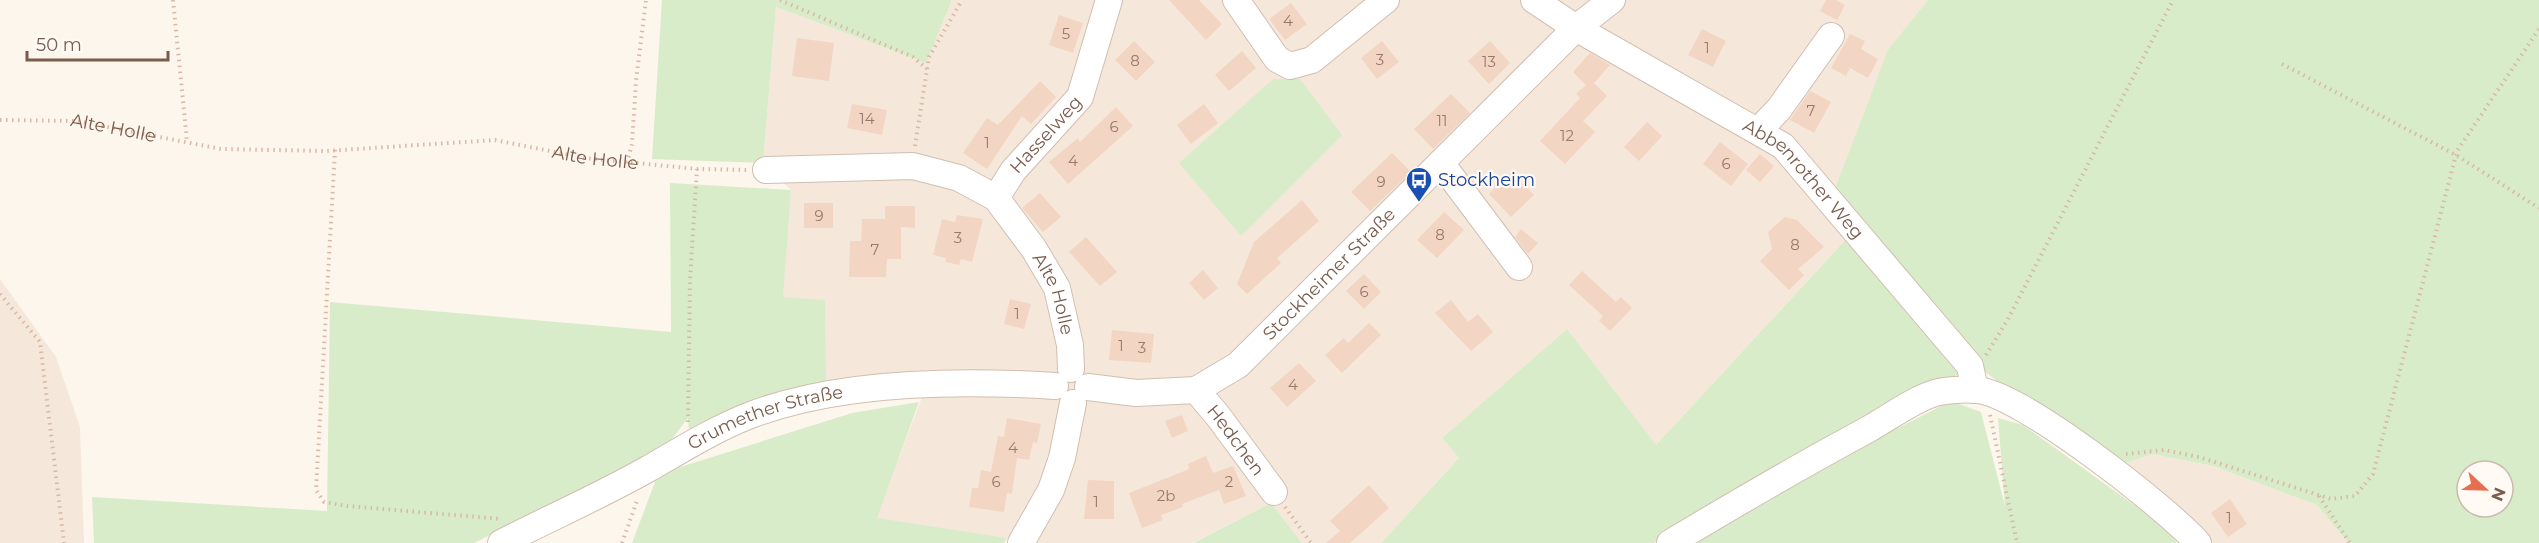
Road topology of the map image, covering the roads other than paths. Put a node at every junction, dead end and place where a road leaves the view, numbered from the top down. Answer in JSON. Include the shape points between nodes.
{"nodes":[{"id":1,"x":1109,"y":0,"type":"edge"},
{"id":2,"x":1236,"y":0,"type":"edge"},
{"id":3,"x":1386,"y":0,"type":"edge"},
{"id":4,"x":1534,"y":0,"type":"edge"},
{"id":5,"x":1612,"y":0,"type":"edge"},
{"id":6,"x":1576,"y":28,"type":"junction"},
{"id":7,"x":1831,"y":36,"type":"dead end"},
{"id":8,"x":1760,"y":130,"type":"junction"},
{"id":9,"x":1441,"y":163,"type":"junction"},
{"id":10,"x":766,"y":170,"type":"road end"},
{"id":11,"x":996,"y":198,"type":"junction"},
{"id":12,"x":1519,"y":267,"type":"dead end"},
{"id":13,"x":1072,"y":386,"type":"junction"},
{"id":14,"x":1196,"y":390,"type":"junction"},
{"id":15,"x":1980,"y":390,"type":"junction"},
{"id":16,"x":1274,"y":492,"type":"road end"},
{"id":17,"x":501,"y":543,"type":"edge"},
{"id":18,"x":1021,"y":543,"type":"edge"},
{"id":19,"x":1670,"y":543,"type":"edge"},
{"id":20,"x":2198,"y":543,"type":"edge"}],
"edges":[{"from":1,"to":11,"type":"street","name":"Hasselweg","via":[[1080,97],[1013,171]]},
{"from":2,"to":3,"type":"street","via":[[1277,58],[1290,66],[1312,60]]},
{"from":4,"to":6,"type":"street","name":"Abbenrother Weg"},
{"from":5,"to":6,"type":"street","name":"Stockheimer Straße"},
{"from":6,"to":8,"type":"street","name":"Abbenrother Weg"},
{"from":6,"to":9,"type":"street","name":"Stockheimer Straße"},
{"from":7,"to":8,"type":"street"},
{"from":8,"to":15,"type":"street","name":"Abbenrother Weg","via":[[1783,146],[1970,366]]},
{"from":9,"to":12,"type":"street"},
{"from":9,"to":14,"type":"street","name":"Stockheimer Straße","via":[[1238,364]]},
{"from":10,"to":11,"type":"street","name":"Alte Holle","via":[[913,166],[959,178]]},
{"from":11,"to":13,"type":"street","name":"Alte Holle","via":[[1057,288],[1070,345]]},
{"from":13,"to":14,"type":"street","name":"Stockheimer Straße","via":[[1136,393]]},
{"from":13,"to":17,"type":"street","name":"Grumether Straße","via":[[996,383],[839,391],[750,415],[687,444],[647,469]]},
{"from":13,"to":18,"type":"street","name":"Alte Holle","via":[[1062,458],[1051,490]]},
{"from":14,"to":16,"type":"street","name":"Hedchen"},
{"from":15,"to":19,"type":"street","via":[[1935,393]]},
{"from":15,"to":20,"type":"street","via":[[2028,412],[2101,462],[2171,515]]}]}
